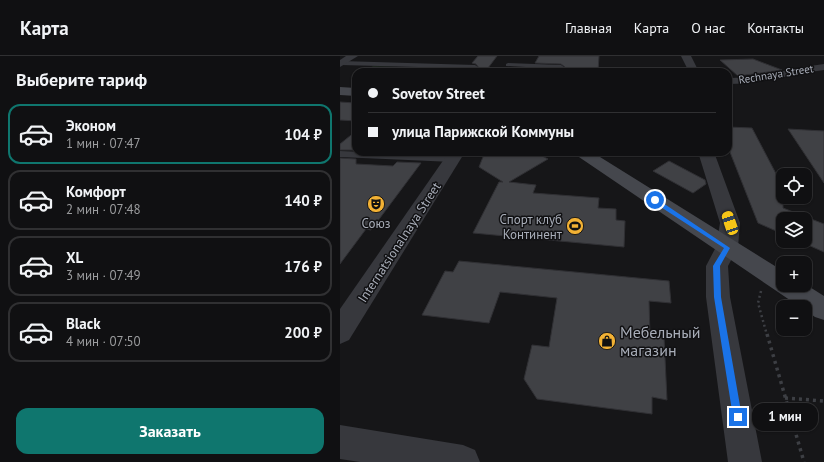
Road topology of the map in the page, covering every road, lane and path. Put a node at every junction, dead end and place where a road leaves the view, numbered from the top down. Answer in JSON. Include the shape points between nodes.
{"nodes":[{"id":1,"x":353,"y":56,"type":"edge"},
{"id":2,"x":686,"y":56,"type":"edge"},
{"id":3,"x":511,"y":61,"type":"dead end"},
{"id":4,"x":341,"y":64,"type":"edge"},
{"id":5,"x":561,"y":67,"type":"dead end"},
{"id":6,"x":824,"y":67,"type":"edge"},
{"id":7,"x":459,"y":68,"type":"edge"},
{"id":8,"x":475,"y":68,"type":"edge"},
{"id":9,"x":475,"y":68,"type":"edge"},
{"id":10,"x":692,"y":68,"type":"edge"},
{"id":11,"x":732,"y":81,"type":"edge"},
{"id":12,"x":340,"y":91,"type":"edge"},
{"id":13,"x":352,"y":92,"type":"edge"},
{"id":14,"x":340,"y":154,"type":"edge"},
{"id":15,"x":352,"y":154,"type":"edge"},
{"id":16,"x":455,"y":156,"type":"edge"},
{"id":17,"x":587,"y":156,"type":"edge"},
{"id":18,"x":707,"y":156,"type":"edge"},
{"id":19,"x":727,"y":248,"type":"junction"},
{"id":20,"x":776,"y":279,"type":"edge"},
{"id":21,"x":761,"y":290,"type":"dead end"},
{"id":22,"x":797,"y":292,"type":"edge"},
{"id":23,"x":824,"y":309,"type":"edge"},
{"id":24,"x":340,"y":331,"type":"edge"},
{"id":25,"x":786,"y":398,"type":"junction"},
{"id":26,"x":824,"y":401,"type":"edge"},
{"id":27,"x":340,"y":442,"type":"edge"},
{"id":28,"x":463,"y":462,"type":"edge"},
{"id":29,"x":745,"y":462,"type":"edge"},
{"id":30,"x":804,"y":462,"type":"edge"}],
"edges":[{"from":1,"to":4,"type":"street"},
{"from":2,"to":10,"type":"street"},
{"from":3,"to":5,"type":"lane","via":[[508,65]]},
{"from":4,"to":8,"type":"lane"},
{"from":6,"to":11,"type":"street","name":"Rechnaya Street"},
{"from":7,"to":9,"type":"lane"},
{"from":12,"to":13,"type":"main road"},
{"from":14,"to":15,"type":"lane"},
{"from":16,"to":24,"type":"street","name":"Internatsionalnaya Street"},
{"from":17,"to":19,"type":"main road"},
{"from":18,"to":19,"type":"street","via":[[730,223]]},
{"from":19,"to":20,"type":"main road"},
{"from":19,"to":29,"type":"street","via":[[717,266],[718,297]]},
{"from":21,"to":25,"type":"path","via":[[758,303]]},
{"from":22,"to":23,"type":"main road"},
{"from":25,"to":26,"type":"path"},
{"from":25,"to":30,"type":"path"},
{"from":27,"to":28,"type":"street"}]}
